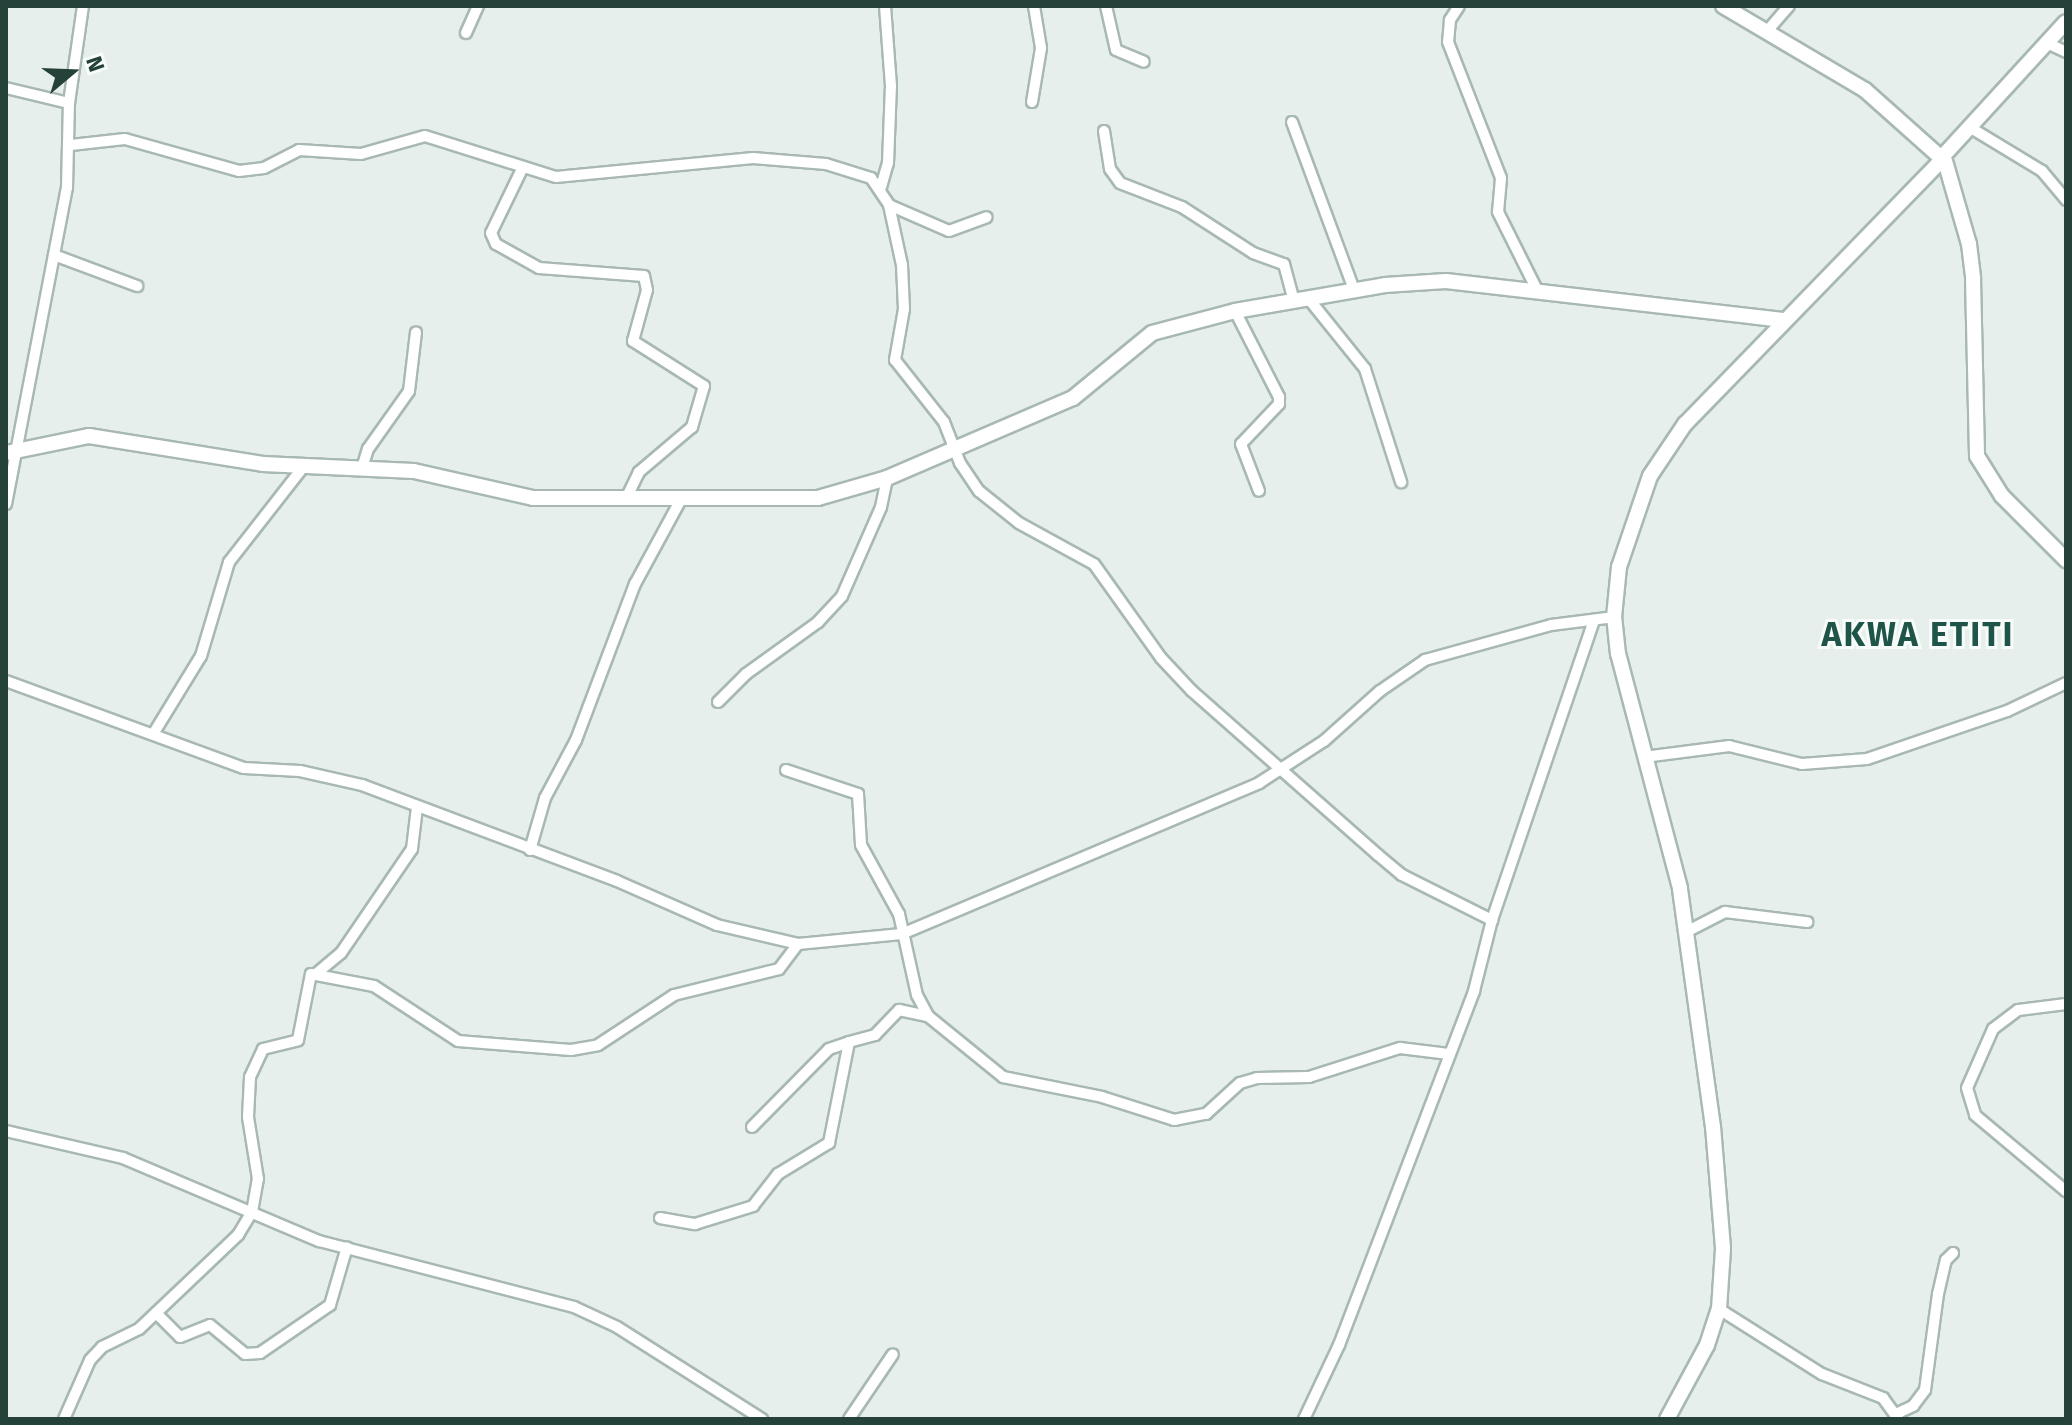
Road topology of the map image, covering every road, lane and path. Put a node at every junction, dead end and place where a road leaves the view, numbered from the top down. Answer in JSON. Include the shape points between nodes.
{"nodes":[{"id":1,"x":83,"y":6,"type":"edge"},
{"id":2,"x":478,"y":6,"type":"edge"},
{"id":3,"x":885,"y":6,"type":"edge"},
{"id":4,"x":1034,"y":6,"type":"edge"},
{"id":5,"x":1106,"y":6,"type":"edge"},
{"id":6,"x":1459,"y":6,"type":"edge"},
{"id":7,"x":1723,"y":6,"type":"edge"},
{"id":8,"x":1789,"y":6,"type":"edge"},
{"id":9,"x":2066,"y":22,"type":"edge"},
{"id":10,"x":1768,"y":30,"type":"junction"},
{"id":11,"x":466,"y":33,"type":"dead end"},
{"id":12,"x":2047,"y":43,"type":"junction"},
{"id":13,"x":2066,"y":52,"type":"edge"},
{"id":14,"x":1144,"y":62,"type":"dead end"},
{"id":15,"x":6,"y":88,"type":"edge"},
{"id":16,"x":1032,"y":102,"type":"dead end"},
{"id":17,"x":69,"y":103,"type":"junction"},
{"id":18,"x":1292,"y":122,"type":"dead end"},
{"id":19,"x":1971,"y":128,"type":"junction"},
{"id":20,"x":1104,"y":131,"type":"dead end"},
{"id":21,"x":71,"y":145,"type":"junction"},
{"id":22,"x":1942,"y":158,"type":"junction"},
{"id":23,"x":522,"y":169,"type":"junction"},
{"id":24,"x":881,"y":187,"type":"junction"},
{"id":25,"x":2066,"y":200,"type":"edge"},
{"id":26,"x":889,"y":205,"type":"junction"},
{"id":27,"x":987,"y":217,"type":"dead end"},
{"id":28,"x":54,"y":255,"type":"junction"},
{"id":29,"x":137,"y":286,"type":"dead end"},
{"id":30,"x":1536,"y":288,"type":"junction"},
{"id":31,"x":1354,"y":290,"type":"junction"},
{"id":32,"x":1301,"y":300,"type":"junction"},
{"id":33,"x":1235,"y":311,"type":"junction"},
{"id":34,"x":1781,"y":320,"type":"junction"},
{"id":35,"x":416,"y":332,"type":"dead end"},
{"id":36,"x":954,"y":450,"type":"junction"},
{"id":37,"x":11,"y":452,"type":"edge"},
{"id":38,"x":363,"y":465,"type":"junction"},
{"id":39,"x":304,"y":466,"type":"junction"},
{"id":40,"x":887,"y":478,"type":"junction"},
{"id":41,"x":1401,"y":482,"type":"dead end"},
{"id":42,"x":1259,"y":491,"type":"dead end"},
{"id":43,"x":626,"y":499,"type":"junction"},
{"id":44,"x":680,"y":501,"type":"junction"},
{"id":45,"x":6,"y":504,"type":"edge"},
{"id":46,"x":2066,"y":560,"type":"edge"},
{"id":47,"x":1614,"y":617,"type":"junction"},
{"id":48,"x":1594,"y":620,"type":"junction"},
{"id":49,"x":6,"y":681,"type":"edge"},
{"id":50,"x":2066,"y":683,"type":"edge"},
{"id":51,"x":718,"y":702,"type":"dead end"},
{"id":52,"x":155,"y":731,"type":"junction"},
{"id":53,"x":1644,"y":757,"type":"junction"},
{"id":54,"x":1284,"y":768,"type":"junction"},
{"id":55,"x":786,"y":770,"type":"dead end"},
{"id":56,"x":417,"y":807,"type":"junction"},
{"id":57,"x":530,"y":850,"type":"junction"},
{"id":58,"x":1492,"y":920,"type":"junction"},
{"id":59,"x":1807,"y":922,"type":"dead end"},
{"id":60,"x":1688,"y":931,"type":"junction"},
{"id":61,"x":902,"y":934,"type":"junction"},
{"id":62,"x":798,"y":944,"type":"junction"},
{"id":63,"x":317,"y":973,"type":"junction"},
{"id":64,"x":2066,"y":1004,"type":"edge"},
{"id":65,"x":928,"y":1016,"type":"junction"},
{"id":66,"x":849,"y":1042,"type":"junction"},
{"id":67,"x":1449,"y":1054,"type":"junction"},
{"id":68,"x":752,"y":1127,"type":"dead end"},
{"id":69,"x":6,"y":1131,"type":"edge"},
{"id":70,"x":2066,"y":1191,"type":"edge"},
{"id":71,"x":252,"y":1212,"type":"junction"},
{"id":72,"x":660,"y":1218,"type":"dead end"},
{"id":73,"x":347,"y":1247,"type":"junction"},
{"id":74,"x":1953,"y":1253,"type":"dead end"},
{"id":75,"x":1719,"y":1309,"type":"junction"},
{"id":76,"x":156,"y":1313,"type":"junction"},
{"id":77,"x":893,"y":1354,"type":"dead end"},
{"id":78,"x":1898,"y":1416,"type":"edge"},
{"id":79,"x":64,"y":1419,"type":"edge"},
{"id":80,"x":762,"y":1419,"type":"edge"},
{"id":81,"x":849,"y":1419,"type":"edge"},
{"id":82,"x":1304,"y":1419,"type":"edge"},
{"id":83,"x":1667,"y":1419,"type":"edge"}],
"edges":[{"from":1,"to":17,"type":"street"},
{"from":2,"to":11,"type":"street"},
{"from":3,"to":24,"type":"street","via":[[891,86],[888,163]]},
{"from":4,"to":16,"type":"street","via":[[1041,48]]},
{"from":5,"to":14,"type":"street","via":[[1116,50]]},
{"from":6,"to":30,"type":"street","via":[[1450,20],[1448,42],[1501,178],[1498,212]]},
{"from":7,"to":10,"type":"main road"},
{"from":8,"to":10,"type":"street"},
{"from":9,"to":12,"type":"main road"},
{"from":10,"to":22,"type":"main road","via":[[1865,90]]},
{"from":12,"to":13,"type":"street"},
{"from":12,"to":19,"type":"main road"},
{"from":15,"to":17,"type":"street"},
{"from":17,"to":21,"type":"street"},
{"from":18,"to":31,"type":"street"},
{"from":19,"to":22,"type":"main road"},
{"from":19,"to":25,"type":"street","via":[[2042,171]]},
{"from":20,"to":32,"type":"street","via":[[1110,169],[1120,183],[1182,207],[1253,253],[1284,264]]},
{"from":21,"to":23,"type":"street","via":[[125,139],[239,171],[264,168],[299,150],[361,154],[425,136]]},
{"from":21,"to":28,"type":"street"},
{"from":22,"to":34,"type":"main road"},
{"from":22,"to":46,"type":"main road","via":[[1969,244],[1977,456],[2012,507]]},
{"from":23,"to":24,"type":"street","via":[[584,177],[753,158],[826,164],[871,178]]},
{"from":23,"to":43,"type":"street","via":[[491,233],[496,244],[539,268],[644,276],[647,290],[633,341],[704,386],[692,427],[639,472]]},
{"from":24,"to":26,"type":"street"},
{"from":26,"to":27,"type":"street","via":[[949,231]]},
{"from":26,"to":36,"type":"street","via":[[902,265],[904,309],[893,351],[944,422]]},
{"from":28,"to":29,"type":"street"},
{"from":28,"to":37,"type":"street"},
{"from":30,"to":31,"type":"main road","via":[[1417,281]]},
{"from":30,"to":34,"type":"main road","via":[[1581,299]]},
{"from":31,"to":32,"type":"main road"},
{"from":32,"to":33,"type":"main road"},
{"from":32,"to":41,"type":"street","via":[[1365,369]]},
{"from":33,"to":36,"type":"main road","via":[[1152,333],[1073,398]]},
{"from":33,"to":42,"type":"street","via":[[1279,397],[1279,404],[1241,444]]},
{"from":34,"to":47,"type":"main road","via":[[1685,424],[1650,476],[1626,539]]},
{"from":35,"to":38,"type":"street","via":[[409,391],[368,449]]},
{"from":36,"to":40,"type":"main road"},
{"from":36,"to":54,"type":"street","via":[[979,491],[1019,523],[1094,564],[1172,670]]},
{"from":37,"to":39,"type":"main road","via":[[89,436],[213,458]]},
{"from":37,"to":45,"type":"street"},
{"from":38,"to":39,"type":"main road"},
{"from":38,"to":43,"type":"main road","via":[[414,471],[513,496]]},
{"from":39,"to":52,"type":"street","via":[[229,562],[201,656]]},
{"from":40,"to":44,"type":"main road","via":[[818,498]]},
{"from":40,"to":51,"type":"street","via":[[881,507],[842,596],[818,622],[746,674]]},
{"from":43,"to":44,"type":"main road"},
{"from":44,"to":57,"type":"street","via":[[635,584],[576,740],[545,798]]},
{"from":47,"to":48,"type":"street"},
{"from":47,"to":53,"type":"main road","via":[[1625,692]]},
{"from":48,"to":54,"type":"street","via":[[1551,625],[1425,660]]},
{"from":48,"to":58,"type":"street"},
{"from":49,"to":52,"type":"street"},
{"from":50,"to":53,"type":"street","via":[[2007,711],[1867,759],[1802,764],[1729,746]]},
{"from":52,"to":56,"type":"street","via":[[244,768],[330,777]]},
{"from":53,"to":60,"type":"main road"},
{"from":54,"to":58,"type":"street","via":[[1402,875]]},
{"from":54,"to":61,"type":"street"},
{"from":55,"to":61,"type":"street","via":[[858,794],[861,845],[889,891]]},
{"from":56,"to":57,"type":"street"},
{"from":56,"to":63,"type":"street","via":[[412,849],[341,953]]},
{"from":57,"to":62,"type":"street","via":[[717,925]]},
{"from":58,"to":67,"type":"street","via":[[1474,991]]},
{"from":59,"to":60,"type":"street","via":[[1725,912]]},
{"from":60,"to":75,"type":"main road","via":[[1719,1183]]},
{"from":61,"to":62,"type":"street"},
{"from":61,"to":65,"type":"street","via":[[917,995]]},
{"from":62,"to":63,"type":"street","via":[[779,969],[753,980],[674,995],[598,1045],[571,1050],[458,1041],[374,986]]},
{"from":63,"to":71,"type":"street","via":[[307,979],[298,1040],[263,1049],[250,1077],[250,1142],[258,1179]]},
{"from":64,"to":70,"type":"street","via":[[2018,1010],[1993,1029],[1967,1088],[1975,1115]]},
{"from":65,"to":66,"type":"street","via":[[899,1010],[875,1035]]},
{"from":65,"to":67,"type":"street","via":[[1003,1077],[1102,1097],[1174,1120],[1206,1114],[1240,1083],[1257,1078],[1309,1077],[1400,1048]]},
{"from":66,"to":68,"type":"street","via":[[829,1049]]},
{"from":66,"to":72,"type":"street","via":[[838,1078],[833,1134],[821,1150],[778,1174],[753,1206],[695,1224]]},
{"from":67,"to":82,"type":"street","via":[[1339,1345]]},
{"from":69,"to":71,"type":"street","via":[[123,1158]]},
{"from":71,"to":73,"type":"street","via":[[286,1229]]},
{"from":71,"to":76,"type":"street","via":[[238,1235]]},
{"from":73,"to":76,"type":"street","via":[[330,1305],[260,1353],[245,1354],[210,1325],[180,1337]]},
{"from":73,"to":80,"type":"street","via":[[574,1307],[617,1327]]},
{"from":74,"to":78,"type":"street","via":[[1946,1260],[1938,1294],[1925,1390]]},
{"from":75,"to":78,"type":"street","via":[[1822,1374],[1883,1398]]},
{"from":75,"to":83,"type":"main road","via":[[1698,1370]]},
{"from":76,"to":79,"type":"street","via":[[90,1360]]},
{"from":77,"to":81,"type":"street"}]}
